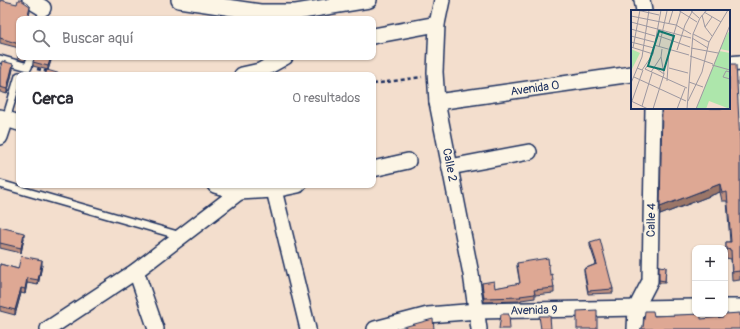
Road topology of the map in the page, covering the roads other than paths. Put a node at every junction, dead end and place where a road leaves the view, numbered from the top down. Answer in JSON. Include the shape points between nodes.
{"nodes":[{"id":1,"x":30,"y":0,"type":"edge"},
{"id":2,"x":178,"y":0,"type":"edge"},
{"id":3,"x":370,"y":0,"type":"edge"},
{"id":4,"x":442,"y":0,"type":"edge"},
{"id":5,"x":642,"y":0,"type":"edge"},
{"id":6,"x":260,"y":6,"type":"edge"},
{"id":7,"x":644,"y":10,"type":"edge"},
{"id":8,"x":42,"y":14,"type":"edge"},
{"id":9,"x":437,"y":24,"type":"junction"},
{"id":10,"x":376,"y":35,"type":"edge"},
{"id":11,"x":0,"y":58,"type":"edge"},
{"id":12,"x":29,"y":60,"type":"edge"},
{"id":13,"x":280,"y":60,"type":"edge"},
{"id":14,"x":740,"y":63,"type":"edge"},
{"id":15,"x":730,"y":64,"type":"edge"},
{"id":16,"x":25,"y":66,"type":"junction"},
{"id":17,"x":21,"y":72,"type":"edge"},
{"id":18,"x":256,"y":72,"type":"edge"},
{"id":19,"x":631,"y":74,"type":"edge"},
{"id":20,"x":16,"y":88,"type":"edge"},
{"id":21,"x":437,"y":102,"type":"junction"},
{"id":22,"x":653,"y":109,"type":"edge"},
{"id":23,"x":8,"y":120,"type":"edge"},
{"id":24,"x":0,"y":137,"type":"edge"},
{"id":25,"x":529,"y":152,"type":"dead end"},
{"id":26,"x":408,"y":161,"type":"dead end"},
{"id":27,"x":376,"y":167,"type":"edge"},
{"id":28,"x":450,"y":167,"type":"junction"},
{"id":29,"x":0,"y":184,"type":"edge"},
{"id":30,"x":226,"y":188,"type":"edge"},
{"id":31,"x":284,"y":188,"type":"edge"},
{"id":32,"x":274,"y":190,"type":"junction"},
{"id":33,"x":239,"y":192,"type":"junction"},
{"id":34,"x":181,"y":236,"type":"junction"},
{"id":35,"x":136,"y":271,"type":"junction"},
{"id":36,"x":692,"y":307,"type":"edge"},
{"id":37,"x":728,"y":307,"type":"edge"},
{"id":38,"x":740,"y":307,"type":"edge"},
{"id":39,"x":636,"y":308,"type":"junction"},
{"id":40,"x":478,"y":311,"type":"junction"},
{"id":41,"x":48,"y":329,"type":"edge"},
{"id":42,"x":156,"y":329,"type":"edge"},
{"id":43,"x":308,"y":329,"type":"edge"},
{"id":44,"x":375,"y":329,"type":"edge"},
{"id":45,"x":479,"y":329,"type":"edge"},
{"id":46,"x":635,"y":329,"type":"edge"}],
"edges":[{"from":1,"to":8,"type":"street"},
{"from":2,"to":6,"type":"street"},
{"from":3,"to":6,"type":"street","via":[[296,12]]},
{"from":4,"to":9,"type":"street","name":"Calle 2"},
{"from":5,"to":7,"type":"street"},
{"from":9,"to":10,"type":"street"},
{"from":9,"to":21,"type":"street","name":"Calle 2"},
{"from":11,"to":16,"type":"lane"},
{"from":12,"to":16,"type":"lane"},
{"from":13,"to":18,"type":"street"},
{"from":14,"to":15,"type":"street"},
{"from":16,"to":17,"type":"lane"},
{"from":19,"to":21,"type":"street","name":"Avenida 0"},
{"from":20,"to":23,"type":"lane"},
{"from":21,"to":28,"type":"street","name":"Calle 2"},
{"from":22,"to":39,"type":"street","name":"Calle 4","via":[[650,281]]},
{"from":23,"to":24,"type":"street"},
{"from":25,"to":28,"type":"street"},
{"from":26,"to":27,"type":"street"},
{"from":28,"to":40,"type":"street","name":"Calle 2"},
{"from":29,"to":34,"type":"lane"},
{"from":30,"to":33,"type":"street"},
{"from":31,"to":32,"type":"street"},
{"from":32,"to":33,"type":"street"},
{"from":32,"to":43,"type":"street"},
{"from":33,"to":34,"type":"street"},
{"from":34,"to":35,"type":"street"},
{"from":35,"to":41,"type":"street"},
{"from":35,"to":42,"type":"street"},
{"from":36,"to":39,"type":"street","name":"Avenida 9"},
{"from":37,"to":38,"type":"street"},
{"from":39,"to":40,"type":"street","name":"Avenida 9"},
{"from":39,"to":46,"type":"street","name":"Calle 4"},
{"from":40,"to":44,"type":"street","name":"Avenida 9","via":[[428,315]]},
{"from":40,"to":45,"type":"street","name":"Calle 2"}]}
